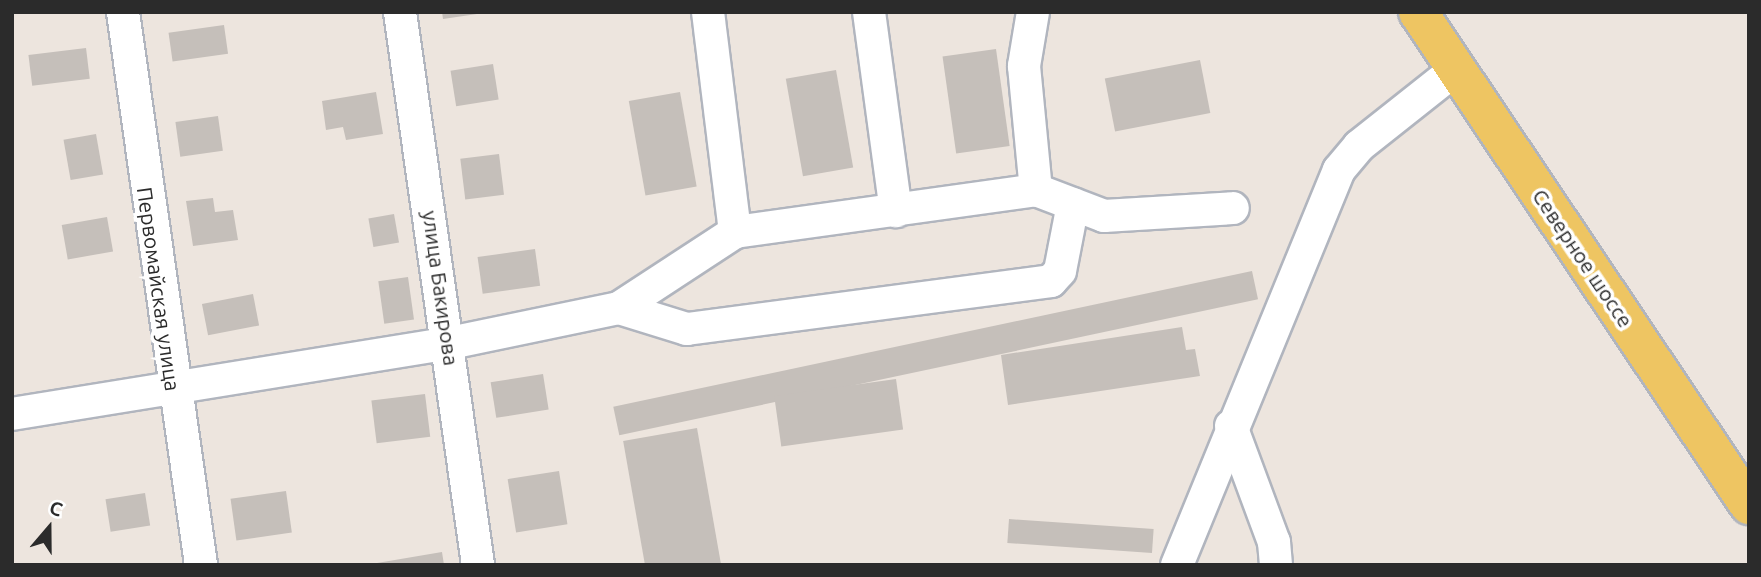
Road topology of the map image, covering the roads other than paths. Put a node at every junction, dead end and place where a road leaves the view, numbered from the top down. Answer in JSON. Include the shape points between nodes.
{"nodes":[{"id":1,"x":122,"y":12,"type":"edge"},
{"id":2,"x":400,"y":12,"type":"edge"},
{"id":3,"x":708,"y":12,"type":"edge"},
{"id":4,"x":869,"y":12,"type":"edge"},
{"id":5,"x":1032,"y":12,"type":"edge"},
{"id":6,"x":1418,"y":12,"type":"edge"},
{"id":7,"x":1456,"y":69,"type":"junction"},
{"id":8,"x":1036,"y":190,"type":"junction"},
{"id":9,"x":1073,"y":204,"type":"junction"},
{"id":10,"x":1233,"y":208,"type":"dead end"},
{"id":11,"x":896,"y":211,"type":"junction"},
{"id":12,"x":735,"y":232,"type":"junction"},
{"id":13,"x":619,"y":308,"type":"junction"},
{"id":14,"x":450,"y":343,"type":"junction"},
{"id":15,"x":173,"y":390,"type":"junction"},
{"id":16,"x":12,"y":414,"type":"edge"},
{"id":17,"x":1231,"y":426,"type":"junction"},
{"id":18,"x":1749,"y":505,"type":"edge"},
{"id":19,"x":201,"y":565,"type":"edge"},
{"id":20,"x":478,"y":565,"type":"edge"},
{"id":21,"x":1177,"y":565,"type":"edge"},
{"id":22,"x":1276,"y":565,"type":"edge"}],
"edges":[{"from":1,"to":15,"type":"street","name":"Первомайская улица"},
{"from":2,"to":14,"type":"street","name":"улица Бакирова"},
{"from":3,"to":12,"type":"street"},
{"from":4,"to":11,"type":"street"},
{"from":5,"to":8,"type":"street","via":[[1024,66]]},
{"from":6,"to":7,"type":"main road","name":"Северное шоссе"},
{"from":7,"to":17,"type":"street","via":[[1359,146],[1339,170]]},
{"from":7,"to":18,"type":"main road","name":"Северное шоссе"},
{"from":8,"to":9,"type":"street"},
{"from":8,"to":11,"type":"street"},
{"from":9,"to":10,"type":"street","via":[[1104,216]]},
{"from":9,"to":13,"type":"street","via":[[1060,271],[1051,281],[687,329]]},
{"from":11,"to":12,"type":"street"},
{"from":12,"to":13,"type":"street"},
{"from":13,"to":14,"type":"street"},
{"from":14,"to":15,"type":"street"},
{"from":14,"to":20,"type":"street","name":"улица Бакирова"},
{"from":15,"to":16,"type":"street"},
{"from":15,"to":19,"type":"street","name":"Первомайская улица"},
{"from":17,"to":21,"type":"street"},
{"from":17,"to":22,"type":"street","via":[[1274,542]]}]}
